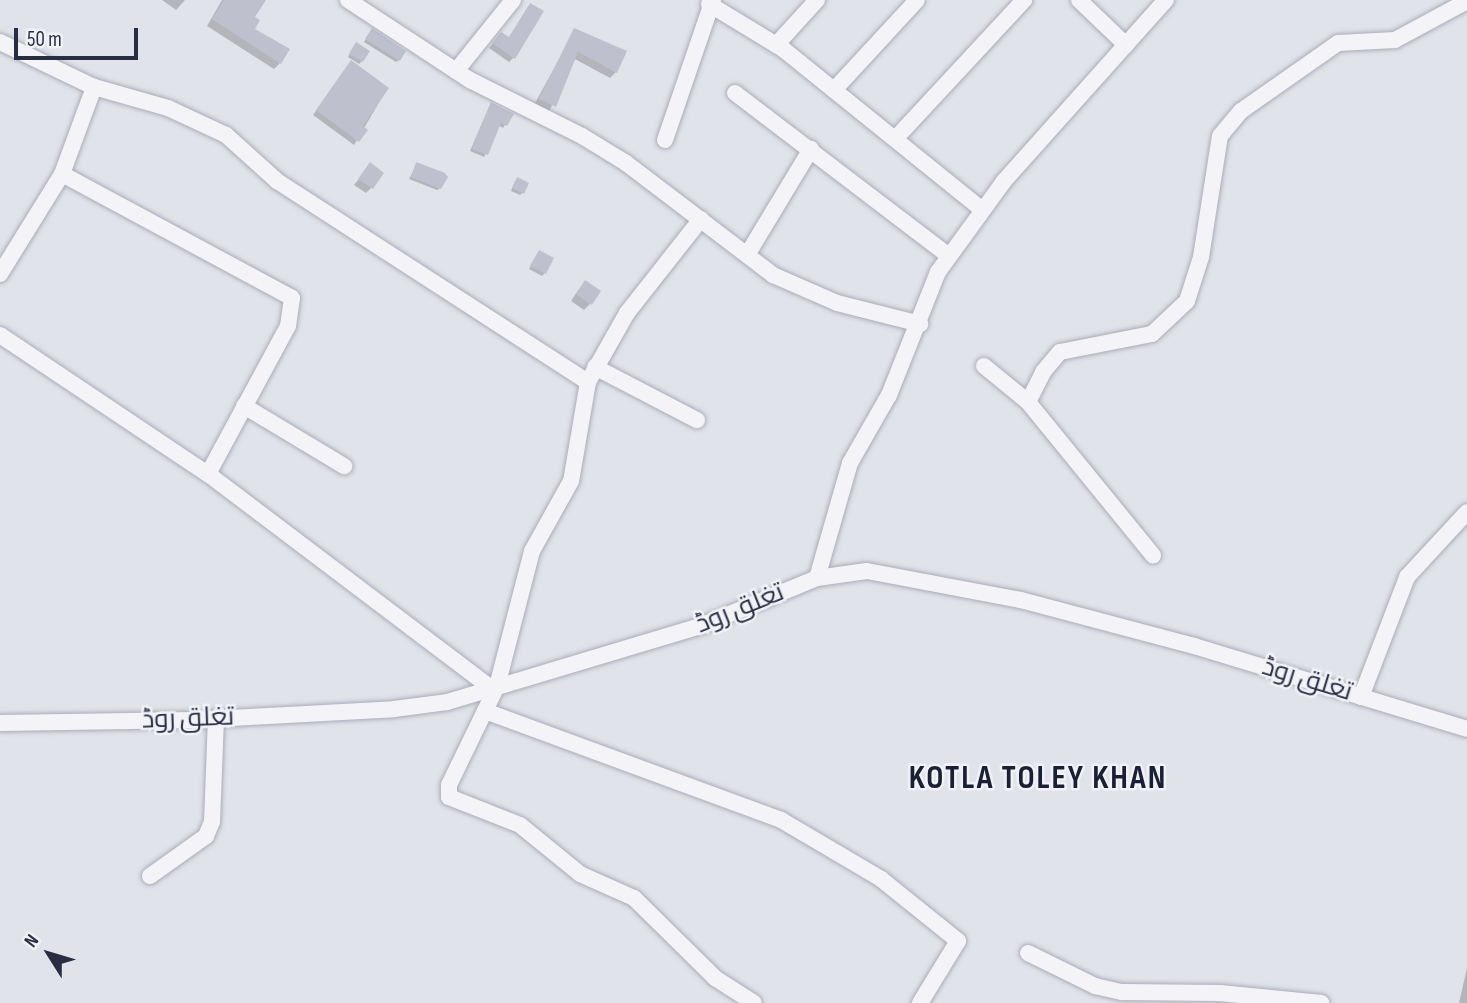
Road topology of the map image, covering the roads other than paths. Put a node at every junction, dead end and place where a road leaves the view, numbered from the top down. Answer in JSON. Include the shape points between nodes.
{"nodes":[{"id":1,"x":348,"y":0,"type":"edge"},
{"id":2,"x":513,"y":0,"type":"edge"},
{"id":3,"x":817,"y":0,"type":"edge"},
{"id":4,"x":917,"y":0,"type":"edge"},
{"id":5,"x":1024,"y":0,"type":"edge"},
{"id":6,"x":1079,"y":0,"type":"edge"},
{"id":7,"x":1166,"y":0,"type":"edge"},
{"id":8,"x":1467,"y":1,"type":"edge"},
{"id":9,"x":711,"y":2,"type":"edge"},
{"id":10,"x":0,"y":42,"type":"edge"},
{"id":11,"x":776,"y":44,"type":"junction"},
{"id":12,"x":1126,"y":45,"type":"junction"},
{"id":13,"x":456,"y":71,"type":"junction"},
{"id":14,"x":94,"y":87,"type":"junction"},
{"id":15,"x":834,"y":90,"type":"junction"},
{"id":16,"x":735,"y":93,"type":"dead end"},
{"id":17,"x":895,"y":139,"type":"junction"},
{"id":18,"x":665,"y":140,"type":"dead end"},
{"id":19,"x":811,"y":149,"type":"junction"},
{"id":20,"x":62,"y":173,"type":"junction"},
{"id":21,"x":981,"y":209,"type":"junction"},
{"id":22,"x":701,"y":219,"type":"junction"},
{"id":23,"x":747,"y":255,"type":"junction"},
{"id":24,"x":948,"y":256,"type":"junction"},
{"id":25,"x":0,"y":274,"type":"edge"},
{"id":26,"x":920,"y":324,"type":"junction"},
{"id":27,"x":0,"y":335,"type":"edge"},
{"id":28,"x":984,"y":366,"type":"dead end"},
{"id":29,"x":595,"y":367,"type":"junction"},
{"id":30,"x":588,"y":382,"type":"junction"},
{"id":31,"x":1028,"y":402,"type":"junction"},
{"id":32,"x":244,"y":406,"type":"junction"},
{"id":33,"x":697,"y":419,"type":"dead end"},
{"id":34,"x":344,"y":466,"type":"dead end"},
{"id":35,"x":208,"y":474,"type":"junction"},
{"id":36,"x":1467,"y":512,"type":"edge"},
{"id":37,"x":1153,"y":555,"type":"dead end"},
{"id":38,"x":817,"y":578,"type":"junction"},
{"id":39,"x":494,"y":687,"type":"junction"},
{"id":40,"x":1361,"y":697,"type":"junction"},
{"id":41,"x":485,"y":711,"type":"junction"},
{"id":42,"x":216,"y":719,"type":"junction"},
{"id":43,"x":0,"y":723,"type":"edge"},
{"id":44,"x":1467,"y":729,"type":"edge"},
{"id":45,"x":150,"y":876,"type":"dead end"},
{"id":46,"x":1028,"y":953,"type":"dead end"},
{"id":47,"x":754,"y":1003,"type":"edge"},
{"id":48,"x":920,"y":1003,"type":"edge"},
{"id":49,"x":1322,"y":1003,"type":"edge"}],
"edges":[{"from":1,"to":13,"type":"street"},
{"from":2,"to":13,"type":"street"},
{"from":3,"to":11,"type":"street"},
{"from":4,"to":15,"type":"street"},
{"from":5,"to":17,"type":"street"},
{"from":6,"to":12,"type":"street"},
{"from":7,"to":12,"type":"street"},
{"from":8,"to":31,"type":"street","via":[[1395,40],[1338,43],[1241,111],[1220,136],[1201,257],[1182,307],[1152,334],[1060,352],[1043,372]]},
{"from":9,"to":11,"type":"street"},
{"from":9,"to":18,"type":"street"},
{"from":10,"to":14,"type":"street"},
{"from":11,"to":15,"type":"street"},
{"from":12,"to":21,"type":"street"},
{"from":13,"to":22,"type":"street","via":[[582,136]]},
{"from":14,"to":20,"type":"street"},
{"from":14,"to":30,"type":"street","via":[[168,107],[226,135],[277,181]]},
{"from":15,"to":17,"type":"street"},
{"from":16,"to":19,"type":"street"},
{"from":17,"to":21,"type":"street"},
{"from":19,"to":23,"type":"street"},
{"from":19,"to":24,"type":"street"},
{"from":20,"to":25,"type":"street"},
{"from":20,"to":32,"type":"street","via":[[292,298],[288,326]]},
{"from":21,"to":24,"type":"street"},
{"from":22,"to":23,"type":"street"},
{"from":22,"to":29,"type":"street","via":[[627,313]]},
{"from":23,"to":26,"type":"street","via":[[807,293]]},
{"from":24,"to":26,"type":"street"},
{"from":26,"to":38,"type":"street","via":[[889,395],[850,463]]},
{"from":27,"to":35,"type":"street"},
{"from":28,"to":31,"type":"street"},
{"from":29,"to":30,"type":"street"},
{"from":29,"to":33,"type":"street"},
{"from":30,"to":39,"type":"street","via":[[571,481],[532,551]]},
{"from":31,"to":37,"type":"street"},
{"from":32,"to":34,"type":"street"},
{"from":32,"to":35,"type":"street"},
{"from":35,"to":39,"type":"street"},
{"from":36,"to":40,"type":"street","via":[[1407,577]]},
{"from":38,"to":39,"type":"street","name":"تغلق روڈ","via":[[703,625]]},
{"from":38,"to":40,"type":"street","name":"تغلق روڈ","via":[[867,571],[935,581],[1194,646]]},
{"from":39,"to":41,"type":"street"},
{"from":39,"to":42,"type":"street","name":"تغلق روڈ","via":[[447,702],[394,709]]},
{"from":40,"to":44,"type":"street","name":"تغلق روڈ"},
{"from":41,"to":47,"type":"street","via":[[449,785],[449,797],[520,825],[580,874],[635,898],[715,978]]},
{"from":41,"to":48,"type":"street","via":[[781,820],[881,879],[958,941]]},
{"from":42,"to":43,"type":"street","name":"تغلق روڈ"},
{"from":42,"to":45,"type":"street","via":[[212,822],[206,836]]},
{"from":46,"to":49,"type":"street","via":[[1096,986],[1122,992],[1220,993]]}]}
